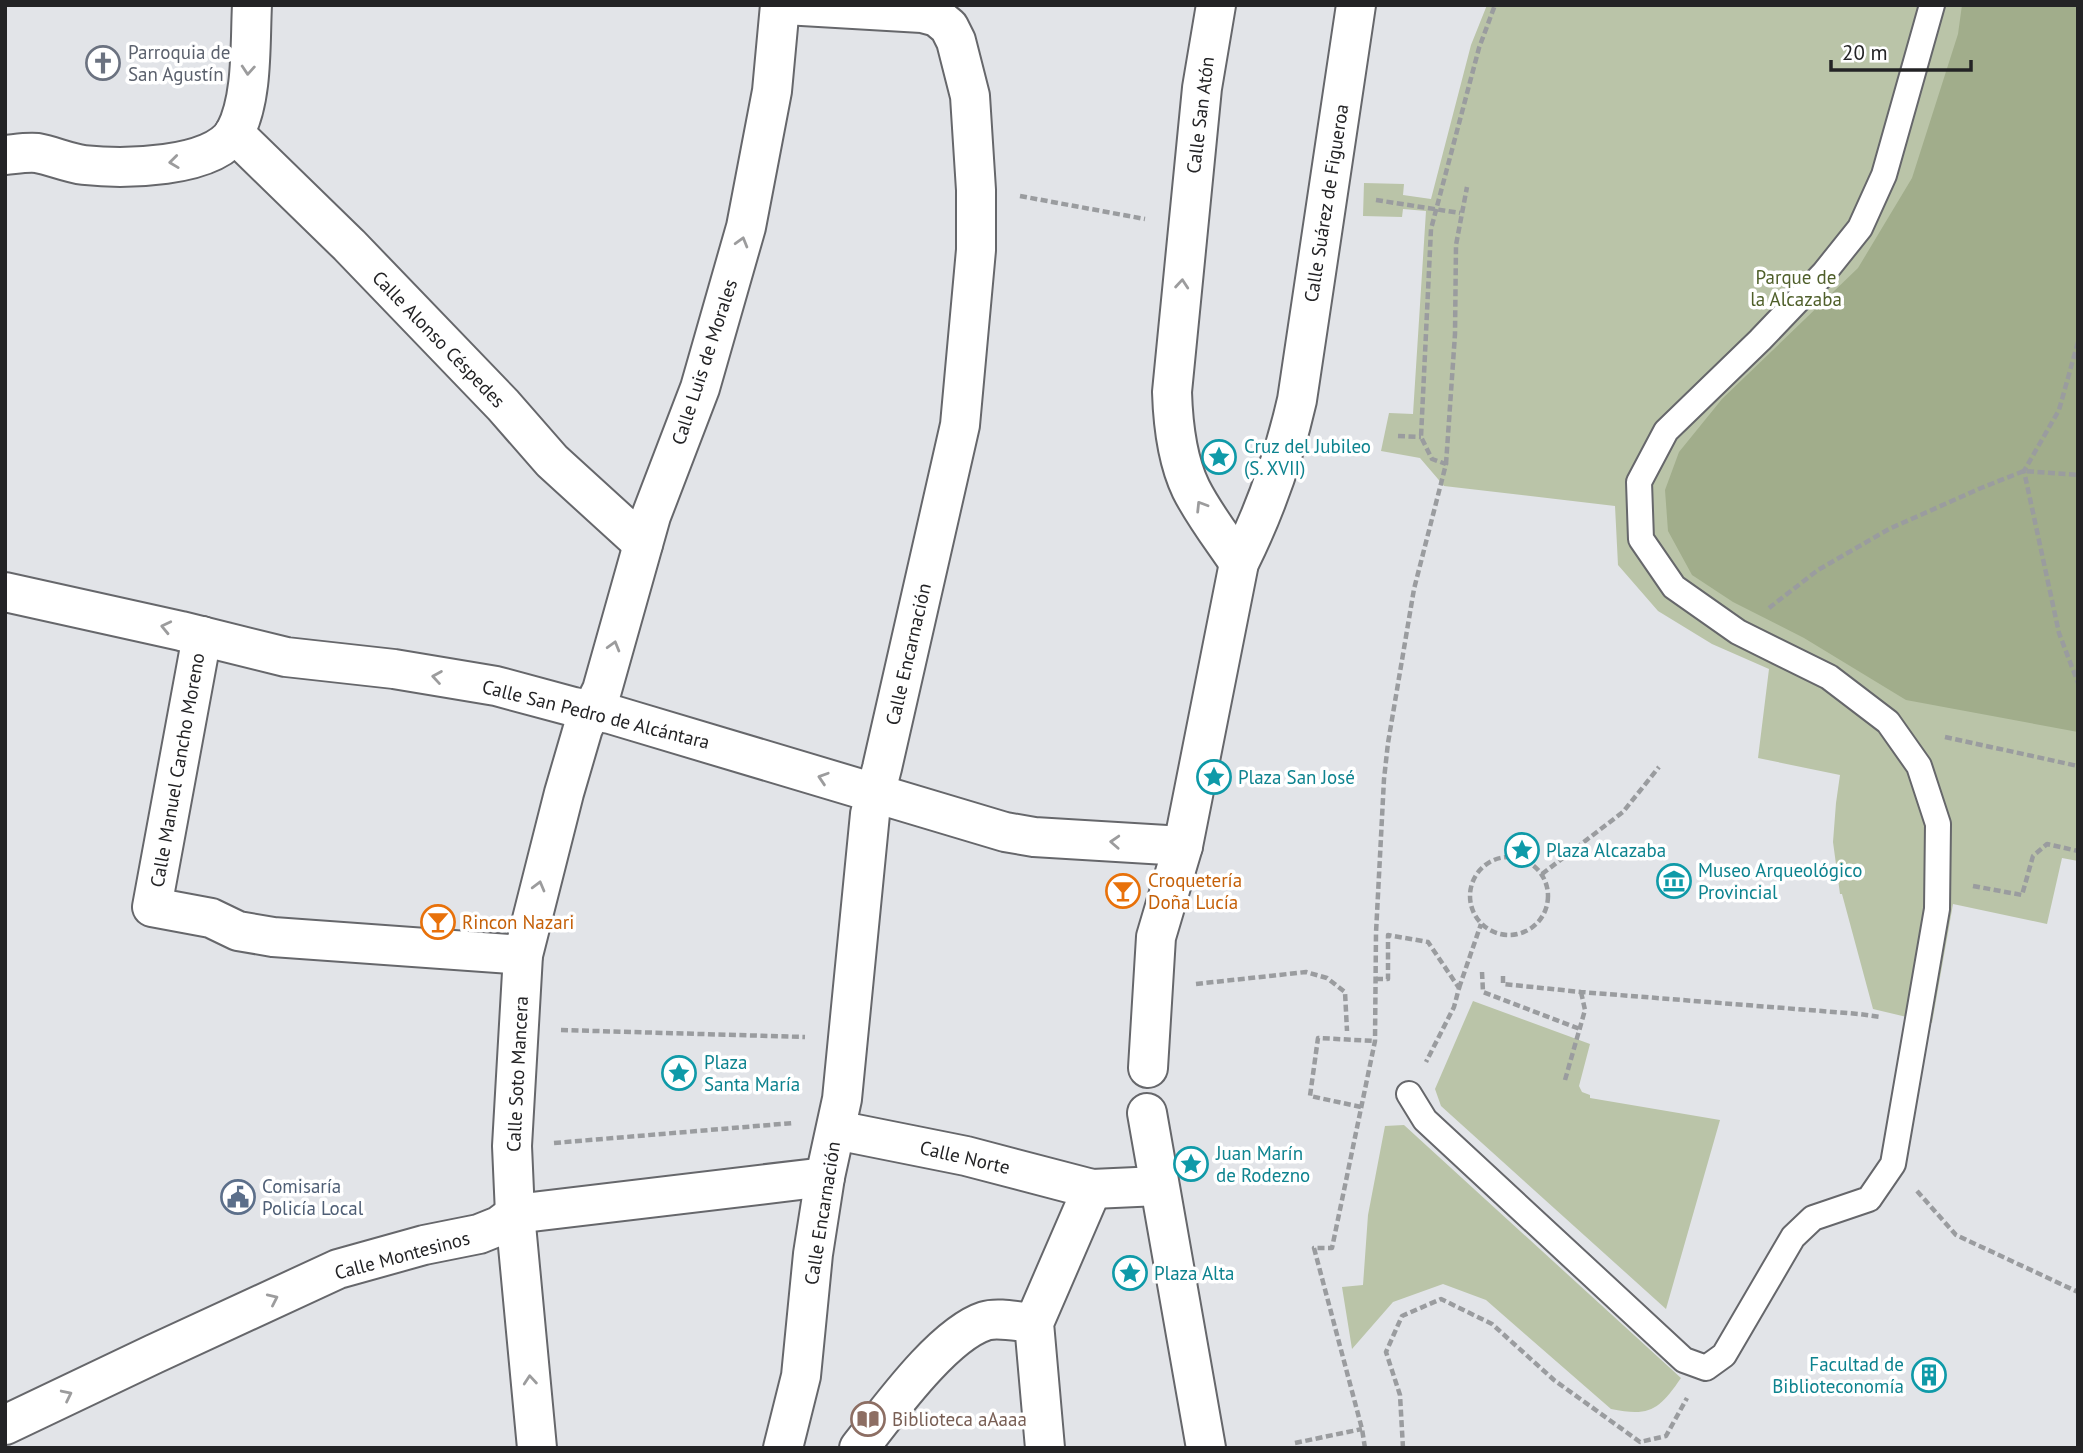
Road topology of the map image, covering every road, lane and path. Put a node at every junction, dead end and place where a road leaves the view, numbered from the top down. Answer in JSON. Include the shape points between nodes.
{"nodes":[{"id":1,"x":252,"y":5,"type":"edge"},
{"id":2,"x":783,"y":5,"type":"edge"},
{"id":3,"x":1216,"y":5,"type":"edge"},
{"id":4,"x":1356,"y":5,"type":"edge"},
{"id":5,"x":1495,"y":5,"type":"edge"},
{"id":6,"x":1932,"y":5,"type":"edge"},
{"id":7,"x":234,"y":133,"type":"junction"},
{"id":8,"x":5,"y":155,"type":"edge"},
{"id":9,"x":1467,"y":187,"type":"dead end"},
{"id":10,"x":1376,"y":200,"type":"dead end"},
{"id":11,"x":1047,"y":203,"type":"dead end"},
{"id":12,"x":1435,"y":208,"type":"junction"},
{"id":13,"x":1460,"y":213,"type":"junction"},
{"id":14,"x":1188,"y":226,"type":"junction"},
{"id":15,"x":2078,"y":342,"type":"edge"},
{"id":16,"x":1398,"y":436,"type":"dead end"},
{"id":17,"x":1421,"y":437,"type":"junction"},
{"id":18,"x":1446,"y":464,"type":"junction"},
{"id":19,"x":2024,"y":471,"type":"junction"},
{"id":20,"x":2078,"y":475,"type":"edge"},
{"id":21,"x":643,"y":544,"type":"junction"},
{"id":22,"x":1239,"y":563,"type":"junction"},
{"id":23,"x":5,"y":592,"type":"edge"},
{"id":24,"x":1738,"y":632,"type":"junction"},
{"id":25,"x":202,"y":636,"type":"junction"},
{"id":26,"x":2078,"y":683,"type":"edge"},
{"id":27,"x":592,"y":710,"type":"junction"},
{"id":28,"x":1904,"y":744,"type":"junction"},
{"id":29,"x":2078,"y":766,"type":"edge"},
{"id":30,"x":1659,"y":768,"type":"dead end"},
{"id":31,"x":875,"y":795,"type":"junction"},
{"id":32,"x":1183,"y":846,"type":"junction"},
{"id":33,"x":2078,"y":851,"type":"edge"},
{"id":34,"x":1542,"y":874,"type":"junction"},
{"id":35,"x":1937,"y":880,"type":"junction"},
{"id":36,"x":1480,"y":924,"type":"junction"},
{"id":37,"x":523,"y":955,"type":"junction"},
{"id":38,"x":1482,"y":972,"type":"dead end"},
{"id":39,"x":1503,"y":976,"type":"dead end"},
{"id":40,"x":1376,"y":979,"type":"junction"},
{"id":41,"x":1153,"y":985,"type":"junction"},
{"id":42,"x":1458,"y":988,"type":"junction"},
{"id":43,"x":1581,"y":992,"type":"junction"},
{"id":44,"x":1917,"y":1023,"type":"junction"},
{"id":45,"x":1580,"y":1029,"type":"junction"},
{"id":46,"x":553,"y":1030,"type":"dead end"},
{"id":47,"x":1347,"y":1031,"type":"dead end"},
{"id":48,"x":799,"y":1037,"type":"dead end"},
{"id":49,"x":1375,"y":1041,"type":"junction"},
{"id":50,"x":1148,"y":1068,"type":"dead end"},
{"id":51,"x":1565,"y":1080,"type":"dead end"},
{"id":52,"x":1409,"y":1094,"type":"joint"},
{"id":53,"x":1361,"y":1107,"type":"junction"},
{"id":54,"x":1147,"y":1113,"type":"dead end"},
{"id":55,"x":820,"y":1126,"type":"junction"},
{"id":56,"x":544,"y":1144,"type":"dead end"},
{"id":57,"x":1893,"y":1164,"type":"junction"},
{"id":58,"x":825,"y":1177,"type":"junction"},
{"id":59,"x":1159,"y":1186,"type":"junction"},
{"id":60,"x":1092,"y":1189,"type":"junction"},
{"id":61,"x":515,"y":1214,"type":"junction"},
{"id":62,"x":2078,"y":1292,"type":"edge"},
{"id":63,"x":1034,"y":1324,"type":"junction"},
{"id":64,"x":1706,"y":1368,"type":"junction"},
{"id":65,"x":5,"y":1425,"type":"edge"},
{"id":66,"x":1362,"y":1429,"type":"junction"},
{"id":67,"x":1295,"y":1443,"type":"dead end"},
{"id":68,"x":537,"y":1448,"type":"edge"},
{"id":69,"x":783,"y":1448,"type":"edge"},
{"id":70,"x":859,"y":1448,"type":"edge"},
{"id":71,"x":1045,"y":1448,"type":"edge"},
{"id":72,"x":1206,"y":1448,"type":"edge"},
{"id":73,"x":1365,"y":1448,"type":"edge"},
{"id":74,"x":1403,"y":1448,"type":"edge"}],
"edges":[{"from":1,"to":7,"type":"street","one_way":true,"via":[[246,98]]},
{"from":21,"to":2,"type":"street","name":"Calle Luis de Morales","one_way":true,"via":[[700,388],[746,227]]},
{"from":2,"to":31,"type":"street","name":"Calle Encarnación","via":[[922,12],[937,17],[956,41],[970,96],[976,250],[960,425]]},
{"from":3,"to":14,"type":"street","name":"Calle San Atón"},
{"from":4,"to":22,"type":"street","name":"Calle Suárez de Figueroa","via":[[1297,400],[1289,438],[1260,520]]},
{"from":5,"to":12,"type":"path"},
{"from":6,"to":24,"type":"lane","via":[[1884,175],[1860,228],[1824,273],[1666,432],[1639,482],[1640,539],[1674,587]]},
{"from":7,"to":8,"type":"street","one_way":true,"via":[[214,150],[173,162],[88,165],[40,154]]},
{"from":7,"to":21,"type":"street","name":"Calle Alonso Céspedes","via":[[349,245],[552,461]]},
{"from":9,"to":13,"type":"path"},
{"from":10,"to":12,"type":"path"},
{"from":11,"to":14,"type":"path"},
{"from":12,"to":13,"type":"path"},
{"from":12,"to":17,"type":"path"},
{"from":13,"to":18,"type":"path"},
{"from":22,"to":14,"type":"street","one_way":true,"via":[[1191,489],[1174,423],[1172,392]]},
{"from":15,"to":19,"type":"path","via":[[2059,410]]},
{"from":16,"to":17,"type":"path"},
{"from":17,"to":18,"type":"path","via":[[1432,459]]},
{"from":18,"to":40,"type":"path","via":[[1414,589],[1388,743]]},
{"from":19,"to":20,"type":"path"},
{"from":19,"to":24,"type":"path","via":[[1889,529],[1818,570]]},
{"from":19,"to":26,"type":"path","via":[[2059,633]]},
{"from":27,"to":21,"type":"street","name":"Calle Luis de Morales","one_way":true,"via":[[602,690]]},
{"from":22,"to":32,"type":"street"},
{"from":25,"to":23,"type":"street","name":"Calle San Pedro de Alcántara","one_way":true},
{"from":24,"to":28,"type":"lane","via":[[1829,677],[1888,722]]},
{"from":27,"to":25,"type":"street","name":"Calle San Pedro de Alcántara","one_way":true,"via":[[496,686],[286,657]]},
{"from":25,"to":37,"type":"street","name":"Calle Manuel Cancho Moreno","via":[[152,907],[211,918],[238,931],[273,937]]},
{"from":31,"to":27,"type":"street","name":"Calle San Pedro de Alcántara","one_way":true},
{"from":37,"to":27,"type":"street","name":"Calle Soto Mancera","one_way":true,"via":[[564,793]]},
{"from":28,"to":29,"type":"path","via":[[1936,735]]},
{"from":28,"to":35,"type":"lane","via":[[1919,766],[1938,824]]},
{"from":30,"to":34,"type":"path","via":[[1623,812]]},
{"from":32,"to":31,"type":"street","name":"Calle San Pedro de Alcántara","one_way":true,"via":[[1034,837]]},
{"from":31,"to":55,"type":"street","name":"Calle Encarnación","via":[[862,880],[842,1099]]},
{"from":32,"to":41,"type":"street","via":[[1156,937]]},
{"from":33,"to":35,"type":"path","via":[[2047,844],[2033,856],[2022,895]]},
{"from":34,"to":36,"type":"path","via":[[1549,900],[1538,924],[1515,936],[1502,936]]},
{"from":34,"to":36,"type":"path","via":[[1522,858],[1508,856],[1483,866],[1470,889]]},
{"from":35,"to":44,"type":"lane","via":[[1937,909]]},
{"from":36,"to":42,"type":"path"},
{"from":37,"to":61,"type":"street","name":"Calle Soto Mancera","via":[[512,1146]]},
{"from":38,"to":45,"type":"path","via":[[1483,992]]},
{"from":39,"to":43,"type":"path","via":[[1503,984]]},
{"from":40,"to":42,"type":"path","via":[[1388,979],[1388,935],[1428,942]]},
{"from":40,"to":49,"type":"path"},
{"from":41,"to":47,"type":"path","via":[[1306,972],[1327,978],[1345,992]]},
{"from":41,"to":50,"type":"street"},
{"from":42,"to":52,"type":"path","via":[[1454,1007]]},
{"from":43,"to":44,"type":"path","via":[[1859,1014]]},
{"from":43,"to":45,"type":"path","via":[[1585,1010]]},
{"from":44,"to":57,"type":"lane"},
{"from":45,"to":51,"type":"path"},
{"from":46,"to":48,"type":"path"},
{"from":49,"to":53,"type":"path"},
{"from":49,"to":53,"type":"path","via":[[1318,1038],[1310,1096]]},
{"from":52,"to":64,"type":"lane","via":[[1425,1119],[1684,1360]]},
{"from":53,"to":66,"type":"path","via":[[1332,1248],[1314,1248]]},
{"from":54,"to":59,"type":"street"},
{"from":55,"to":56,"type":"path"},
{"from":55,"to":58,"type":"street","name":"Calle Encarnación"},
{"from":55,"to":60,"type":"street","name":"Calle Norte","via":[[966,1156]]},
{"from":57,"to":62,"type":"path","via":[[1956,1236]]},
{"from":57,"to":64,"type":"lane","via":[[1869,1199],[1813,1219],[1793,1237],[1724,1355]]},
{"from":58,"to":61,"type":"street","name":"Calle Montesinos"},
{"from":58,"to":69,"type":"street","name":"Calle Encarnación","via":[[802,1377]]},
{"from":59,"to":60,"type":"street","name":"Calle Norte"},
{"from":59,"to":72,"type":"street"},
{"from":60,"to":63,"type":"street"},
{"from":65,"to":61,"type":"street","name":"Calle Montesinos","one_way":true,"via":[[338,1269],[479,1234]]},
{"from":68,"to":61,"type":"street","name":"Calle Soto Mancera","one_way":true},
{"from":63,"to":70,"type":"street","via":[[986,1321],[954,1340]]},
{"from":63,"to":71,"type":"street"},
{"from":64,"to":74,"type":"path","via":[[1666,1436],[1640,1442],[1554,1380],[1492,1324],[1441,1299],[1402,1316],[1386,1352],[1400,1395]]},
{"from":66,"to":67,"type":"path"},
{"from":66,"to":73,"type":"path"}]}
